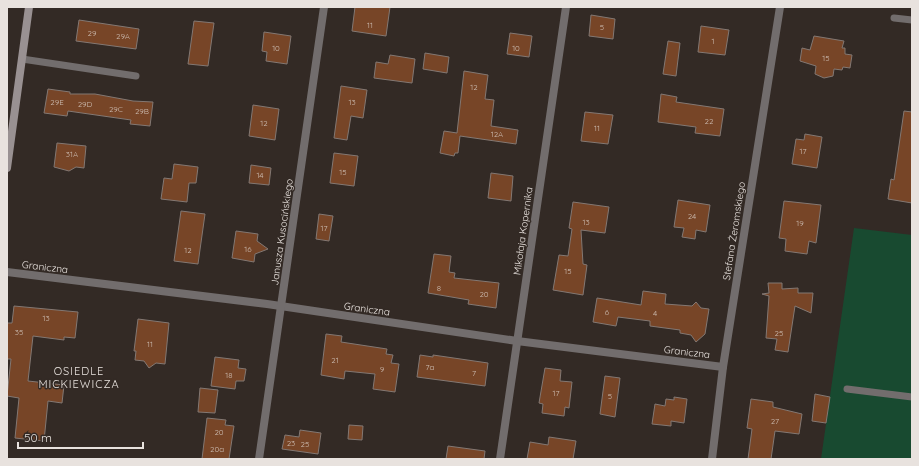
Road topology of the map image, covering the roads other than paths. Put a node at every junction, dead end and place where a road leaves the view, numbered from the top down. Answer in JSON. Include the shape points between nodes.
{"nodes":[{"id":1,"x":29,"y":7,"type":"edge"},
{"id":2,"x":324,"y":7,"type":"edge"},
{"id":3,"x":566,"y":7,"type":"edge"},
{"id":4,"x":780,"y":7,"type":"edge"},
{"id":5,"x":894,"y":18,"type":"dead end"},
{"id":6,"x":912,"y":20,"type":"edge"},
{"id":7,"x":22,"y":59,"type":"junction"},
{"id":8,"x":136,"y":76,"type":"dead end"},
{"id":9,"x":7,"y":168,"type":"edge"},
{"id":10,"x":7,"y":272,"type":"edge"},
{"id":11,"x":282,"y":307,"type":"junction"},
{"id":12,"x":517,"y":341,"type":"junction"},
{"id":13,"x":723,"y":367,"type":"junction"},
{"id":14,"x":847,"y":389,"type":"dead end"},
{"id":15,"x":912,"y":397,"type":"edge"},
{"id":16,"x":259,"y":459,"type":"edge"},
{"id":17,"x":500,"y":459,"type":"edge"},
{"id":18,"x":712,"y":459,"type":"edge"}],
"edges":[{"from":1,"to":7,"type":"street"},
{"from":2,"to":11,"type":"street","name":"Janusza Kusocińskiego"},
{"from":3,"to":12,"type":"street","name":"Mikołaja Kopernika"},
{"from":4,"to":13,"type":"street","name":"Stefana Żeromskiego"},
{"from":5,"to":6,"type":"lane"},
{"from":7,"to":8,"type":"lane"},
{"from":7,"to":9,"type":"street"},
{"from":10,"to":11,"type":"street","name":"Graniczna"},
{"from":11,"to":12,"type":"street","name":"Graniczna"},
{"from":11,"to":16,"type":"street","name":"Janusza Kusocińskiego"},
{"from":12,"to":13,"type":"street","name":"Graniczna"},
{"from":12,"to":17,"type":"street","name":"Mikołaja Kopernika"},
{"from":13,"to":18,"type":"street","name":"Stefana Żeromskiego"},
{"from":14,"to":15,"type":"lane"}]}
